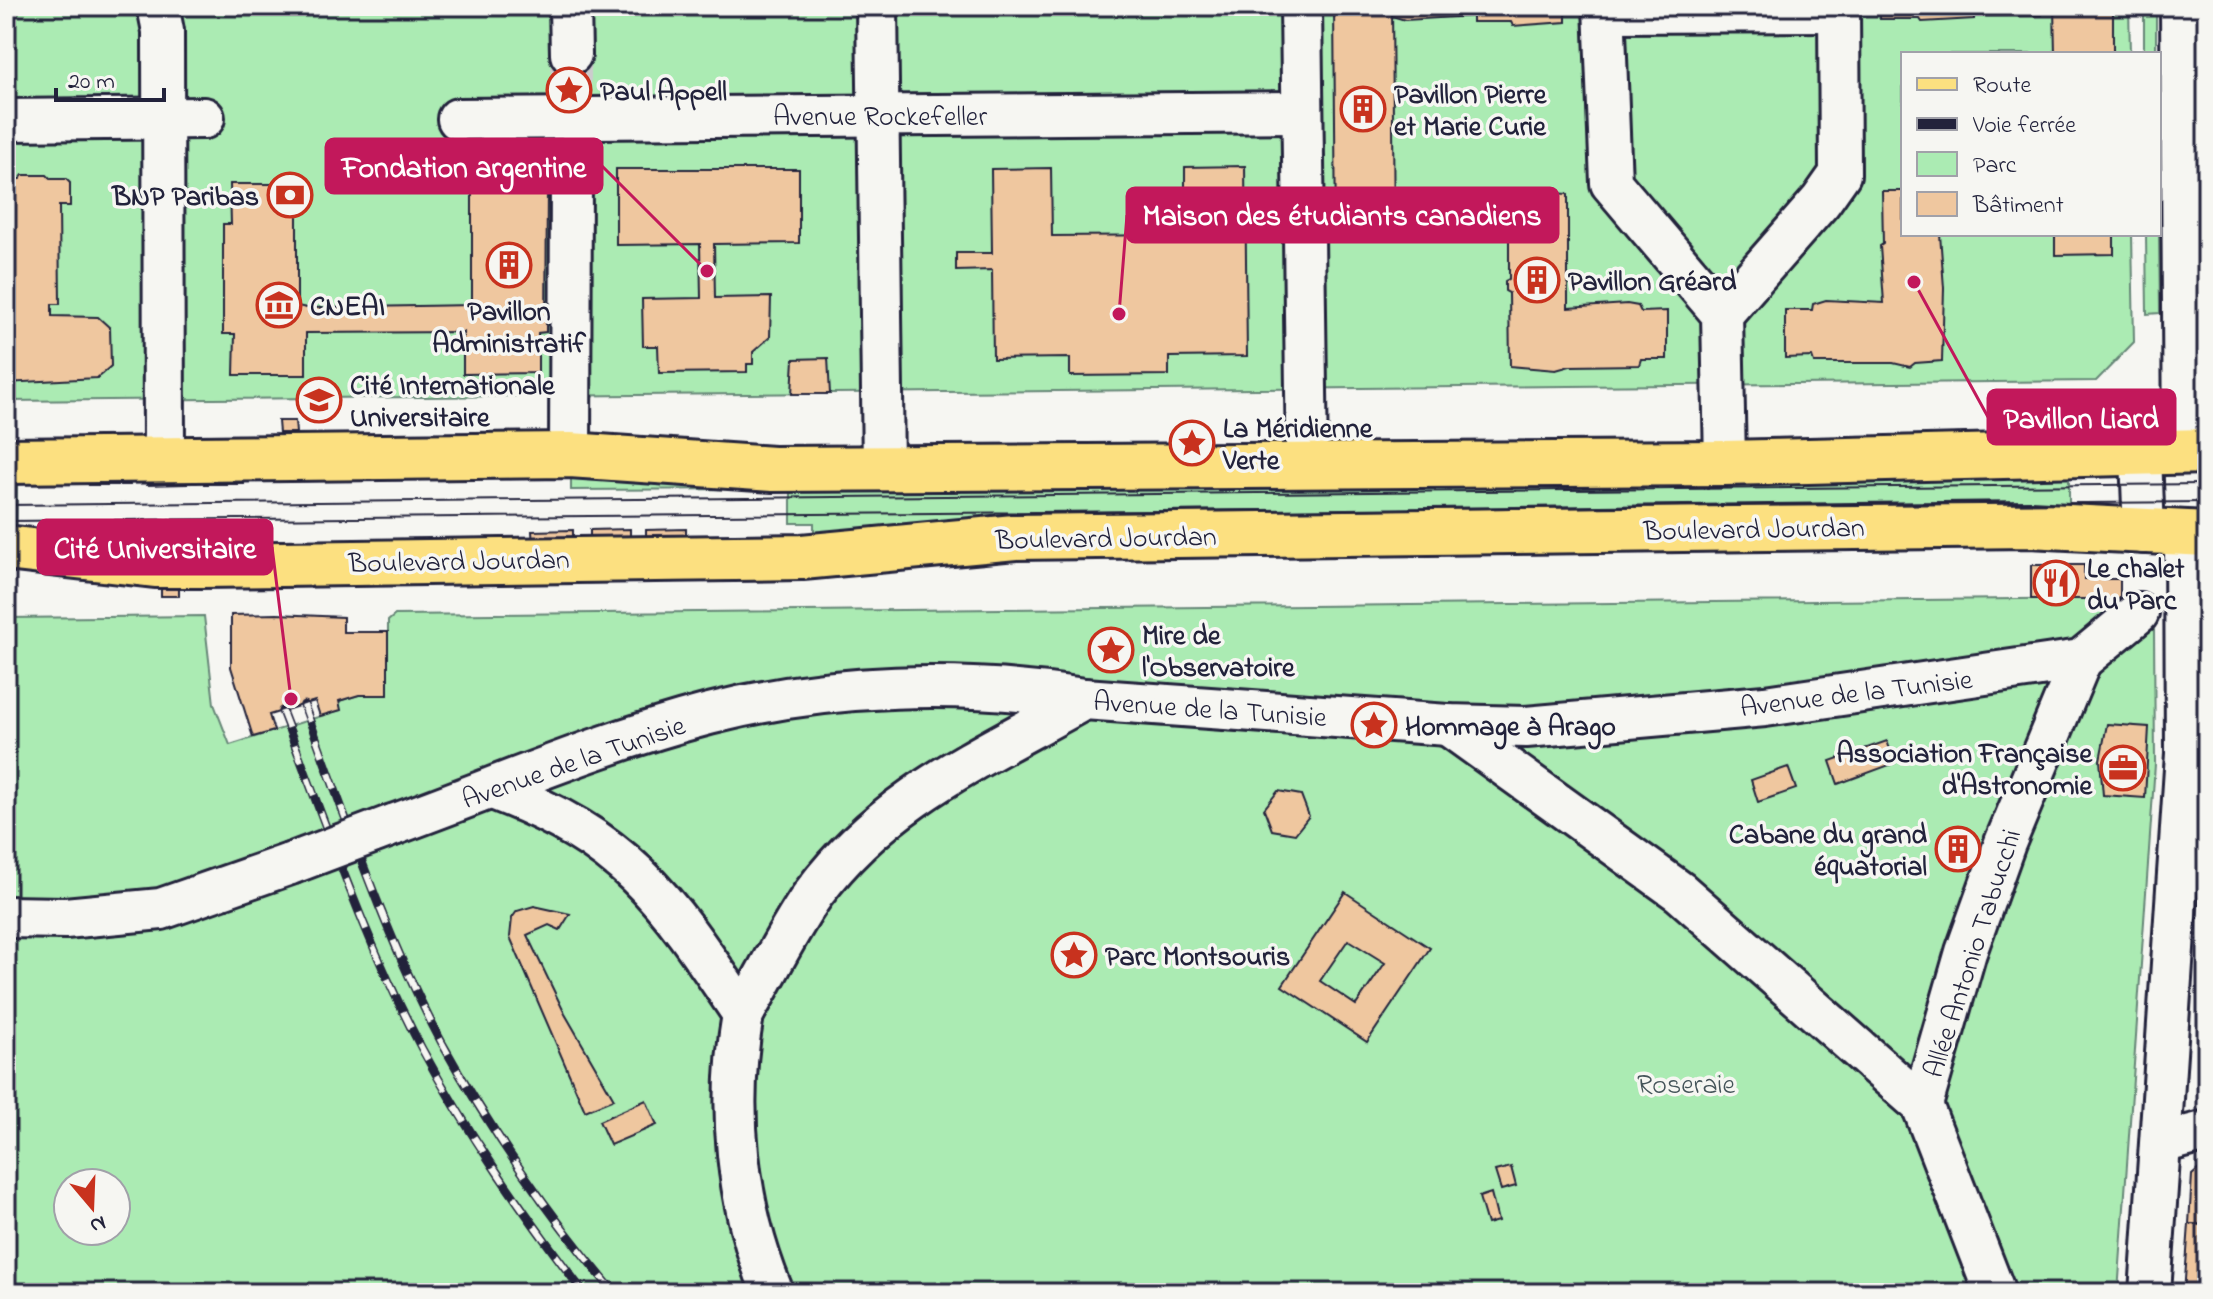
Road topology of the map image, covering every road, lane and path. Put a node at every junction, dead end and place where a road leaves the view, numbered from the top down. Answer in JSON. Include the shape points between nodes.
{"nodes":[{"id":1,"x":570,"y":6,"type":"edge"},
{"id":2,"x":877,"y":6,"type":"edge"},
{"id":3,"x":1301,"y":6,"type":"edge"},
{"id":4,"x":2181,"y":6,"type":"edge"},
{"id":5,"x":1839,"y":8,"type":"edge"},
{"id":6,"x":1604,"y":9,"type":"edge"},
{"id":7,"x":168,"y":22,"type":"edge"},
{"id":8,"x":571,"y":54,"type":"tunnel mouth"},
{"id":9,"x":1302,"y":112,"type":"junction"},
{"id":10,"x":879,"y":115,"type":"junction"},
{"id":11,"x":204,"y":118,"type":"dead end"},
{"id":12,"x":163,"y":119,"type":"junction"},
{"id":13,"x":458,"y":119,"type":"dead end"},
{"id":14,"x":6,"y":120,"type":"edge"},
{"id":15,"x":571,"y":175,"type":"tunnel mouth"},
{"id":16,"x":1722,"y":314,"type":"junction"},
{"id":17,"x":2196,"y":452,"type":"edge"},
{"id":18,"x":570,"y":455,"type":"junction"},
{"id":19,"x":2141,"y":455,"type":"junction"},
{"id":20,"x":164,"y":459,"type":"junction"},
{"id":21,"x":6,"y":461,"type":"edge"},
{"id":22,"x":1725,"y":463,"type":"junction"},
{"id":23,"x":1307,"y":466,"type":"junction"},
{"id":24,"x":883,"y":468,"type":"junction"},
{"id":25,"x":2179,"y":534,"type":"edge"},
{"id":26,"x":6,"y":548,"type":"edge"},
{"id":27,"x":2138,"y":613,"type":"dead end"},
{"id":28,"x":2081,"y":660,"type":"junction"},
{"id":29,"x":1084,"y":699,"type":"junction"},
{"id":30,"x":1448,"y":725,"type":"junction"},
{"id":31,"x":2196,"y":751,"type":"edge"},
{"id":32,"x":493,"y":789,"type":"junction"},
{"id":33,"x":6,"y":917,"type":"edge"},
{"id":34,"x":2192,"y":929,"type":"edge"},
{"id":35,"x":743,"y":1014,"type":"junction"},
{"id":36,"x":1922,"y":1105,"type":"junction"},
{"id":37,"x":2207,"y":1131,"type":"edge"},
{"id":38,"x":2161,"y":1143,"type":"junction"},
{"id":39,"x":773,"y":1293,"type":"edge"},
{"id":40,"x":1995,"y":1293,"type":"edge"},
{"id":41,"x":2150,"y":1293,"type":"edge"}],
"edges":[{"from":1,"to":8,"type":"street"},
{"from":2,"to":10,"type":"street"},
{"from":3,"to":9,"type":"street"},
{"from":4,"to":17,"type":"street"},
{"from":5,"to":6,"type":"street"},
{"from":5,"to":16,"type":"street","via":[[1840,174]]},
{"from":6,"to":16,"type":"street","via":[[1611,183]]},
{"from":7,"to":12,"type":"street"},
{"from":9,"to":10,"type":"street","name":"Avenue Rockefeller"},
{"from":9,"to":23,"type":"street"},
{"from":10,"to":13,"type":"street","name":"Avenue Rockefeller"},
{"from":10,"to":24,"type":"street"},
{"from":11,"to":12,"type":"street"},
{"from":12,"to":14,"type":"street"},
{"from":12,"to":20,"type":"street"},
{"from":15,"to":18,"type":"street"},
{"from":16,"to":22,"type":"street"},
{"from":17,"to":19,"type":"main road"},
{"from":18,"to":20,"type":"main road"},
{"from":18,"to":24,"type":"main road","via":[[773,469]]},
{"from":19,"to":22,"type":"main road"},
{"from":19,"to":25,"type":"street"},
{"from":20,"to":21,"type":"main road"},
{"from":22,"to":23,"type":"main road"},
{"from":23,"to":24,"type":"main road"},
{"from":25,"to":26,"type":"main road","name":"Boulevard Jourdan","via":[[2029,525],[1015,537],[811,557],[201,565]]},
{"from":25,"to":31,"type":"street"},
{"from":27,"to":28,"type":"street"},
{"from":28,"to":30,"type":"street","name":"Avenue de la Tunisie","via":[[1765,706],[1526,727]]},
{"from":28,"to":36,"type":"street","name":"Allée Antonio Tabucchi","via":[[1966,952]]},
{"from":29,"to":30,"type":"street","name":"Avenue de la Tunisie"},
{"from":29,"to":32,"type":"street","name":"Avenue de la Tunisie","via":[[1029,690],[945,689],[799,697],[649,731]]},
{"from":29,"to":35,"type":"street","via":[[922,789],[871,831],[812,896]]},
{"from":30,"to":36,"type":"street","via":[[1680,892]]},
{"from":31,"to":34,"type":"street"},
{"from":32,"to":33,"type":"street","name":"Avenue de la Tunisie","bridge":true,"via":[[161,909]]},
{"from":32,"to":35,"type":"street","via":[[583,831],[635,870],[678,918]]},
{"from":34,"to":38,"type":"street"},
{"from":35,"to":39,"type":"street","via":[[733,1124],[756,1244]]},
{"from":36,"to":40,"type":"street","name":"Allée Antonio Tabucchi"},
{"from":37,"to":38,"type":"street"},
{"from":38,"to":41,"type":"street"}]}
